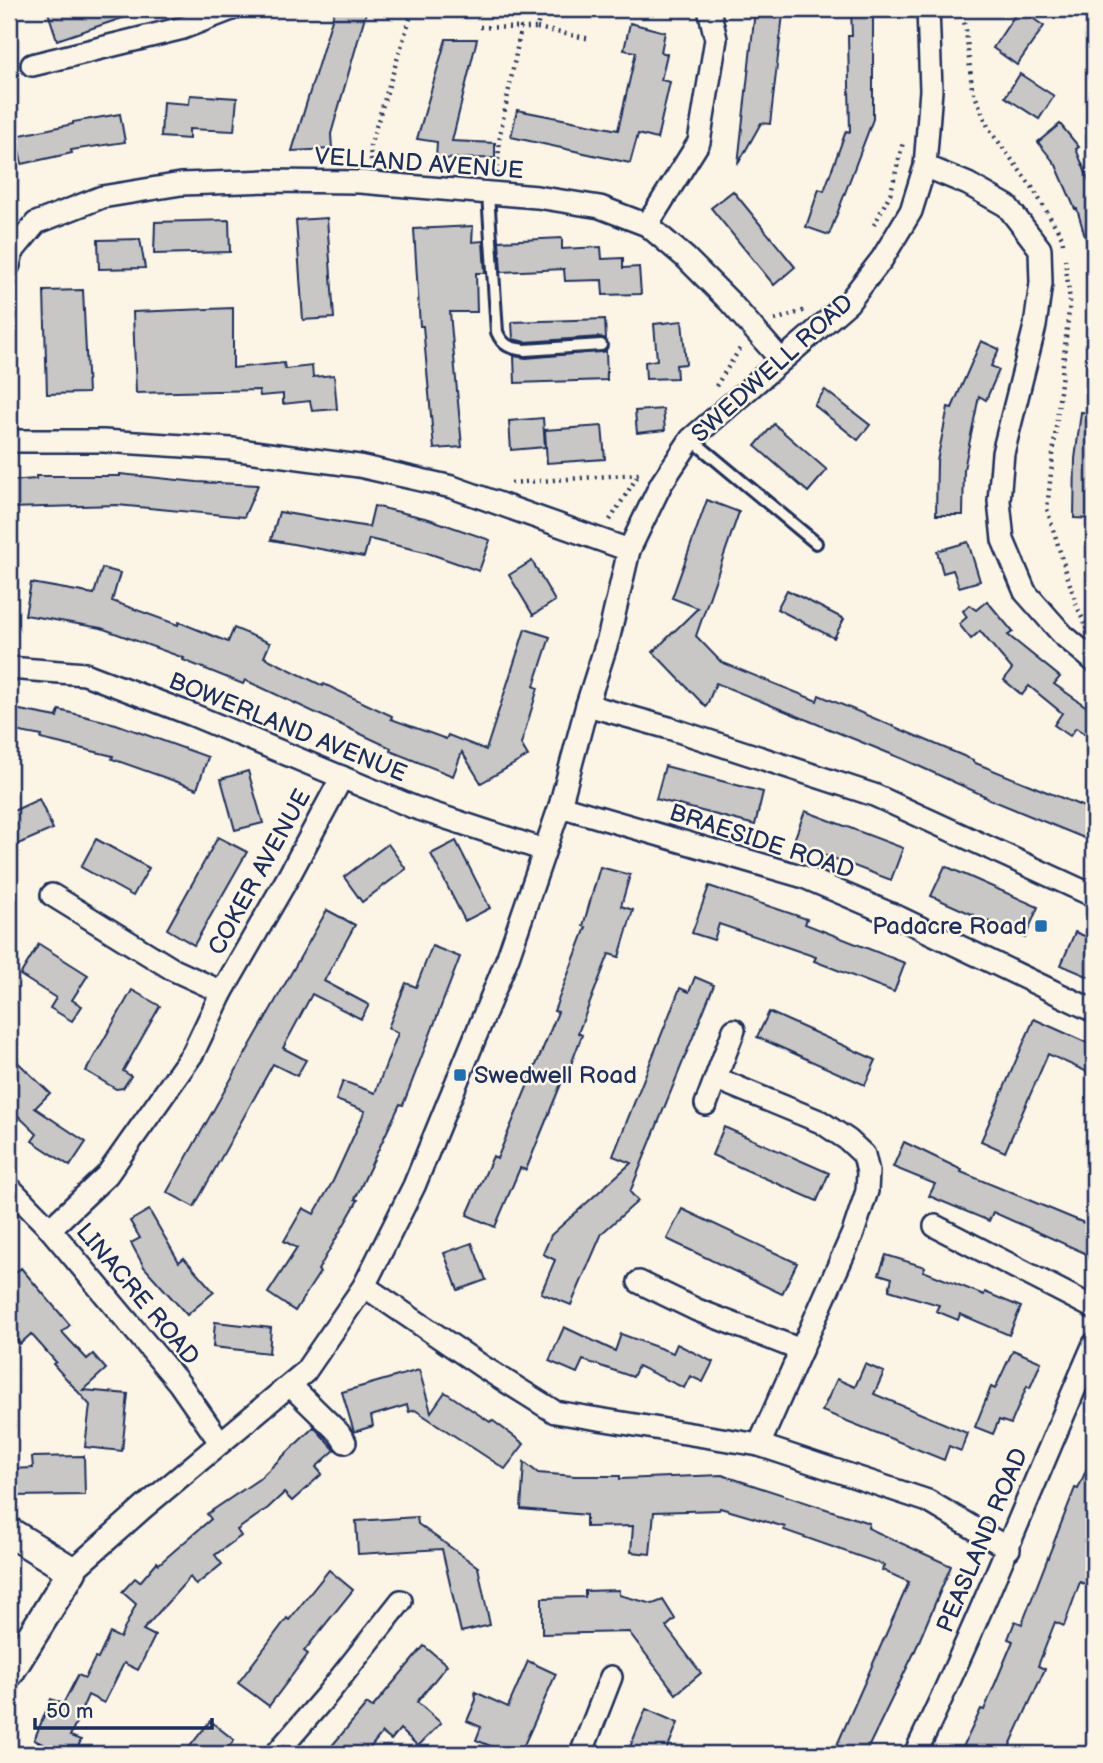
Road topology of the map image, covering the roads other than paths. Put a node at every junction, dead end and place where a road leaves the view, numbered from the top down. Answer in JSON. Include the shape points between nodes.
{"nodes":[{"id":1,"x":232,"y":9,"type":"edge"},
{"id":2,"x":709,"y":9,"type":"edge"},
{"id":3,"x":928,"y":9,"type":"edge"},
{"id":4,"x":32,"y":65,"type":"dead end"},
{"id":5,"x":925,"y":166,"type":"junction"},
{"id":6,"x":492,"y":194,"type":"junction"},
{"id":7,"x":647,"y":225,"type":"junction"},
{"id":8,"x":10,"y":256,"type":"edge"},
{"id":9,"x":601,"y":345,"type":"dead end"},
{"id":10,"x":781,"y":360,"type":"junction"},
{"id":11,"x":691,"y":439,"type":"junction"},
{"id":12,"x":9,"y":441,"type":"edge"},
{"id":13,"x":816,"y":543,"type":"dead end"},
{"id":14,"x":629,"y":550,"type":"junction"},
{"id":15,"x":1094,"y":661,"type":"edge"},
{"id":16,"x":9,"y":668,"type":"edge"},
{"id":17,"x":587,"y":705,"type":"junction"},
{"id":18,"x":342,"y":777,"type":"junction"},
{"id":19,"x":560,"y":806,"type":"junction"},
{"id":20,"x":544,"y":850,"type":"junction"},
{"id":21,"x":52,"y":895,"type":"dead end"},
{"id":22,"x":1094,"y":897,"type":"edge"},
{"id":23,"x":222,"y":992,"type":"junction"},
{"id":24,"x":1094,"y":1010,"type":"edge"},
{"id":25,"x":734,"y":1030,"type":"dead end"},
{"id":26,"x":717,"y":1079,"type":"junction"},
{"id":27,"x":706,"y":1104,"type":"dead end"},
{"id":28,"x":9,"y":1187,"type":"edge"},
{"id":29,"x":935,"y":1226,"type":"dead end"},
{"id":30,"x":50,"y":1229,"type":"junction"},
{"id":31,"x":639,"y":1282,"type":"dead end"},
{"id":32,"x":364,"y":1286,"type":"junction"},
{"id":33,"x":1094,"y":1308,"type":"edge"},
{"id":34,"x":1094,"y":1344,"type":"edge"},
{"id":35,"x":801,"y":1350,"type":"junction"},
{"id":36,"x":290,"y":1385,"type":"junction"},
{"id":37,"x":220,"y":1442,"type":"junction"},
{"id":38,"x":345,"y":1442,"type":"dead end"},
{"id":39,"x":759,"y":1445,"type":"junction"},
{"id":40,"x":9,"y":1532,"type":"edge"},
{"id":41,"x":1009,"y":1549,"type":"junction"},
{"id":42,"x":72,"y":1571,"type":"junction"},
{"id":43,"x":401,"y":1601,"type":"dead end"},
{"id":44,"x":9,"y":1673,"type":"edge"},
{"id":45,"x":611,"y":1677,"type":"dead end"},
{"id":46,"x":276,"y":1754,"type":"edge"},
{"id":47,"x":581,"y":1754,"type":"edge"},
{"id":48,"x":915,"y":1754,"type":"edge"}],
"edges":[{"from":1,"to":4,"type":"street","via":[[183,28]]},
{"from":2,"to":7,"type":"street","via":[[716,39],[699,142]]},
{"from":3,"to":5,"type":"street","name":"SWEDWELL ROAD","via":[[931,90]]},
{"from":5,"to":10,"type":"street","name":"SWEDWELL ROAD","via":[[911,211],[882,260],[848,303]]},
{"from":5,"to":15,"type":"street","via":[[1007,206],[1040,249],[1035,326],[1003,453],[999,501],[1003,540],[1025,592],[1063,635]]},
{"from":6,"to":7,"type":"street","name":"VELLAND AVENUE","via":[[600,206]]},
{"from":6,"to":8,"type":"street","name":"VELLAND AVENUE","via":[[371,183],[181,184],[102,197],[36,223]]},
{"from":6,"to":9,"type":"lane","via":[[497,332],[502,343],[525,350]]},
{"from":7,"to":10,"type":"street","name":"VELLAND AVENUE","via":[[687,258]]},
{"from":10,"to":11,"type":"street","name":"SWEDWELL ROAD"},
{"from":11,"to":13,"type":"lane"},
{"from":11,"to":14,"type":"street","name":"SWEDWELL ROAD","via":[[661,484]]},
{"from":12,"to":14,"type":"street","via":[[232,449],[359,466],[452,487]]},
{"from":14,"to":17,"type":"street","name":"SWEDWELL ROAD"},
{"from":16,"to":18,"type":"street","name":"BOWERLAND AVENUE","via":[[85,674]]},
{"from":17,"to":19,"type":"street","name":"SWEDWELL ROAD"},
{"from":17,"to":22,"type":"street","via":[[874,795]]},
{"from":18,"to":20,"type":"street","name":"BOWERLAND AVENUE","via":[[413,807]]},
{"from":18,"to":23,"type":"street","name":"COKER AVENUE"},
{"from":19,"to":20,"type":"street","name":"SWEDWELL ROAD"},
{"from":19,"to":24,"type":"street","name":"BRAESIDE ROAD","via":[[804,877]]},
{"from":20,"to":32,"type":"street","name":"SWEDWELL ROAD","via":[[465,1063],[414,1186]]},
{"from":21,"to":23,"type":"street","name":"COKER AVENUE","via":[[174,970]]},
{"from":23,"to":30,"type":"street","name":"COKER AVENUE","via":[[193,1053],[107,1175]]},
{"from":25,"to":26,"type":"street"},
{"from":26,"to":27,"type":"street"},
{"from":26,"to":35,"type":"street","via":[[821,1122],[864,1155],[867,1191]]},
{"from":28,"to":30,"type":"street","name":"LINACRE ROAD"},
{"from":29,"to":33,"type":"street"},
{"from":30,"to":37,"type":"street","name":"LINACRE ROAD","via":[[179,1383]]},
{"from":31,"to":35,"type":"street"},
{"from":32,"to":36,"type":"street","name":"SWEDWELL ROAD","via":[[305,1372]]},
{"from":32,"to":39,"type":"street","via":[[555,1412]]},
{"from":34,"to":41,"type":"street","name":"PEASLAND ROAD"},
{"from":35,"to":39,"type":"street"},
{"from":36,"to":37,"type":"street","name":"SWEDWELL ROAD"},
{"from":36,"to":38,"type":"street"},
{"from":37,"to":42,"type":"street","name":"SWEDWELL ROAD"},
{"from":39,"to":41,"type":"street","via":[[928,1501]]},
{"from":40,"to":42,"type":"street"},
{"from":41,"to":48,"type":"street","name":"PEASLAND ROAD"},
{"from":42,"to":44,"type":"street","name":"SWEDWELL ROAD"},
{"from":43,"to":46,"type":"street"},
{"from":45,"to":47,"type":"street"}]}
